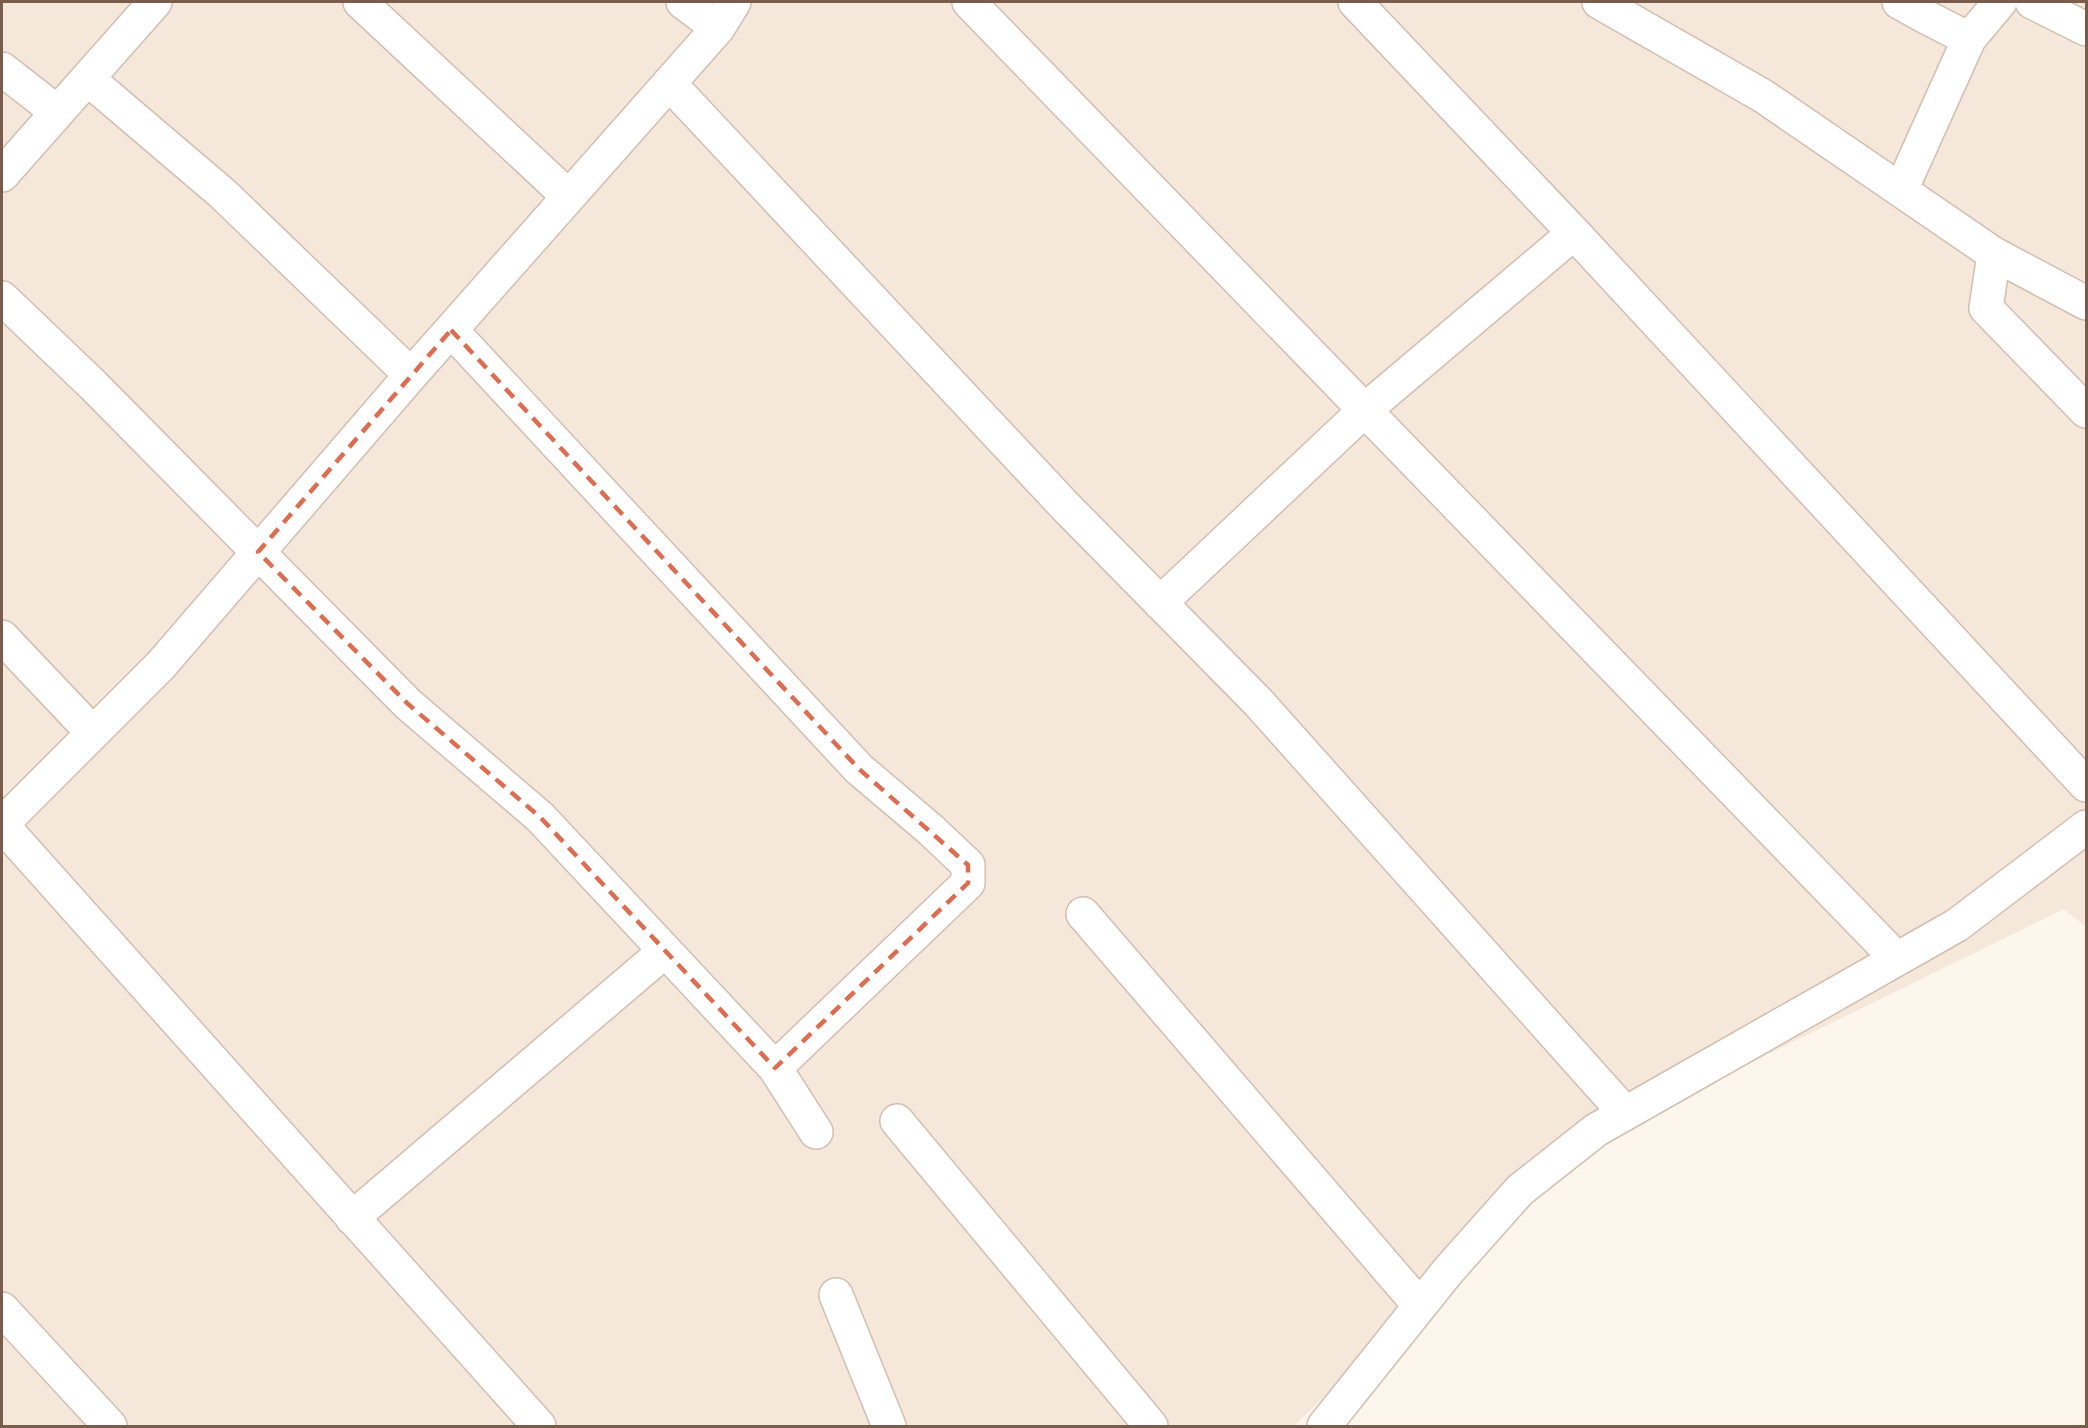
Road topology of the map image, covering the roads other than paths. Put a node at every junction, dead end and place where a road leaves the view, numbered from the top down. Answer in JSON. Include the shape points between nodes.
{"nodes":[{"id":1,"x":155,"y":2,"type":"edge"},
{"id":2,"x":360,"y":2,"type":"edge"},
{"id":3,"x":683,"y":2,"type":"edge"},
{"id":4,"x":969,"y":2,"type":"edge"},
{"id":5,"x":1355,"y":2,"type":"edge"},
{"id":6,"x":1599,"y":2,"type":"edge"},
{"id":7,"x":1899,"y":2,"type":"edge"},
{"id":8,"x":2001,"y":2,"type":"edge"},
{"id":9,"x":2032,"y":2,"type":"edge"},
{"id":10,"x":726,"y":15,"type":"edge"},
{"id":11,"x":2086,"y":29,"type":"edge"},
{"id":12,"x":1970,"y":39,"type":"junction"},
{"id":13,"x":2,"y":69,"type":"edge"},
{"id":14,"x":88,"y":79,"type":"junction"},
{"id":15,"x":669,"y":83,"type":"junction"},
{"id":16,"x":57,"y":112,"type":"junction"},
{"id":17,"x":2,"y":175,"type":"edge"},
{"id":18,"x":1901,"y":190,"type":"junction"},
{"id":19,"x":568,"y":196,"type":"junction"},
{"id":20,"x":1574,"y":233,"type":"junction"},
{"id":21,"x":1994,"y":254,"type":"junction"},
{"id":22,"x":2,"y":298,"type":"edge"},
{"id":23,"x":2086,"y":303,"type":"edge"},
{"id":24,"x":451,"y":330,"type":"junction"},
{"id":25,"x":411,"y":375,"type":"junction"},
{"id":26,"x":1366,"y":409,"type":"junction"},
{"id":27,"x":2086,"y":411,"type":"edge"},
{"id":28,"x":258,"y":552,"type":"junction"},
{"id":29,"x":1160,"y":603,"type":"junction"},
{"id":30,"x":2,"y":637,"type":"edge"},
{"id":31,"x":93,"y":734,"type":"junction"},
{"id":32,"x":2086,"y":785,"type":"edge"},
{"id":33,"x":2,"y":824,"type":"edge"},
{"id":34,"x":2086,"y":827,"type":"edge"},
{"id":35,"x":1083,"y":914,"type":"dead end"},
{"id":36,"x":665,"y":951,"type":"junction"},
{"id":37,"x":1897,"y":959,"type":"junction"},
{"id":38,"x":775,"y":1068,"type":"junction"},
{"id":39,"x":1625,"y":1113,"type":"junction"},
{"id":40,"x":897,"y":1121,"type":"dead end"},
{"id":41,"x":816,"y":1132,"type":"dead end"},
{"id":42,"x":352,"y":1218,"type":"junction"},
{"id":43,"x":836,"y":1294,"type":"dead end"},
{"id":44,"x":1420,"y":1306,"type":"junction"},
{"id":45,"x":2,"y":1309,"type":"edge"},
{"id":46,"x":110,"y":1426,"type":"edge"},
{"id":47,"x":539,"y":1426,"type":"edge"},
{"id":48,"x":889,"y":1426,"type":"edge"},
{"id":49,"x":1151,"y":1426,"type":"edge"},
{"id":50,"x":1324,"y":1426,"type":"edge"}],
"edges":[{"from":1,"to":14,"type":"street"},
{"from":2,"to":19,"type":"street"},
{"from":3,"to":10,"type":"street"},
{"from":4,"to":26,"type":"street"},
{"from":5,"to":20,"type":"street"},
{"from":6,"to":18,"type":"street","via":[[1763,96]]},
{"from":7,"to":12,"type":"street"},
{"from":8,"to":12,"type":"street"},
{"from":9,"to":11,"type":"street"},
{"from":10,"to":15,"type":"street"},
{"from":12,"to":18,"type":"street"},
{"from":13,"to":16,"type":"street"},
{"from":14,"to":16,"type":"street"},
{"from":14,"to":25,"type":"street","via":[[223,194]]},
{"from":15,"to":19,"type":"street"},
{"from":15,"to":29,"type":"street"},
{"from":16,"to":17,"type":"street"},
{"from":18,"to":21,"type":"street"},
{"from":19,"to":24,"type":"street"},
{"from":20,"to":26,"type":"street"},
{"from":20,"to":32,"type":"street"},
{"from":21,"to":23,"type":"street"},
{"from":21,"to":27,"type":"street","via":[[1986,308]]},
{"from":22,"to":28,"type":"street"},
{"from":24,"to":25,"type":"street"},
{"from":24,"to":38,"type":"street","via":[[859,769],[968,865],[968,883]]},
{"from":25,"to":28,"type":"street"},
{"from":26,"to":29,"type":"street"},
{"from":26,"to":37,"type":"street"},
{"from":28,"to":31,"type":"street","via":[[161,666]]},
{"from":28,"to":36,"type":"street","via":[[408,704],[540,817]]},
{"from":29,"to":39,"type":"street","via":[[1257,702]]},
{"from":30,"to":31,"type":"street"},
{"from":31,"to":33,"type":"street"},
{"from":33,"to":42,"type":"street"},
{"from":34,"to":37,"type":"street","via":[[1957,925]]},
{"from":35,"to":44,"type":"street"},
{"from":36,"to":38,"type":"street"},
{"from":36,"to":42,"type":"street"},
{"from":37,"to":39,"type":"street"},
{"from":38,"to":41,"type":"street"},
{"from":39,"to":44,"type":"street","via":[[1596,1130],[1520,1190]]},
{"from":40,"to":49,"type":"street"},
{"from":42,"to":47,"type":"street"},
{"from":43,"to":48,"type":"street"},
{"from":44,"to":50,"type":"street"},
{"from":45,"to":46,"type":"street"}]}
